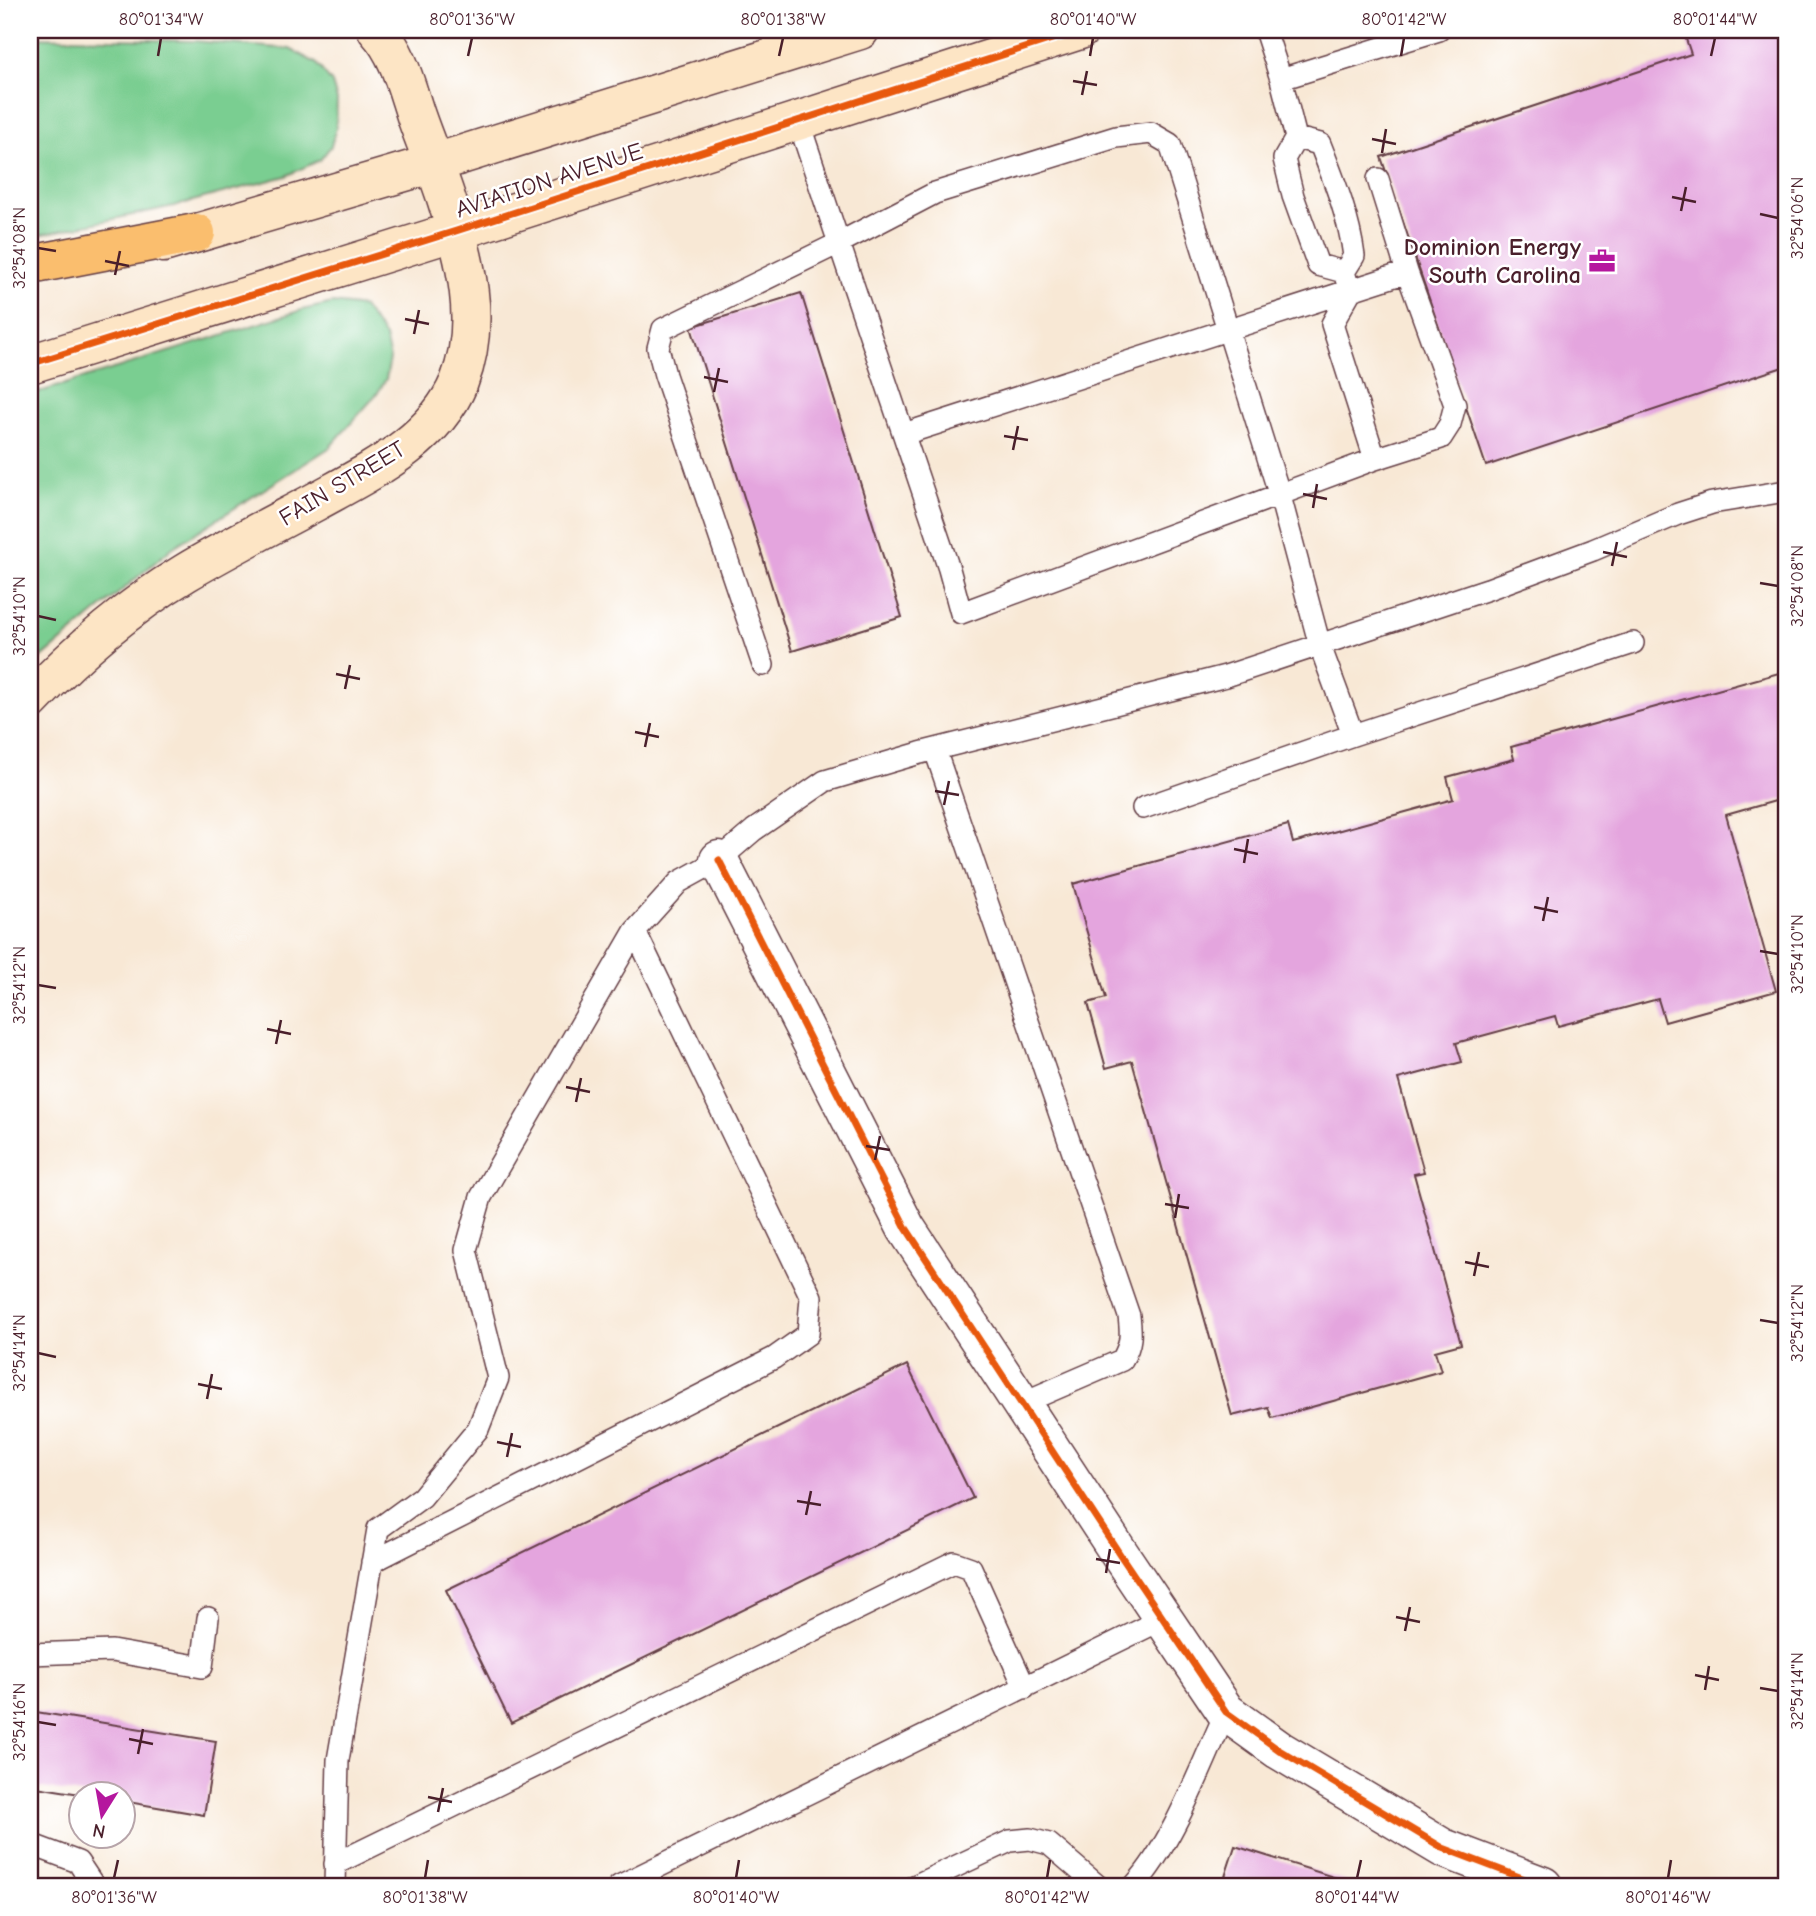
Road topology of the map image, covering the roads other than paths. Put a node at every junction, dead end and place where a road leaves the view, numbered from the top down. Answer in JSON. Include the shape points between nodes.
{"nodes":[{"id":1,"x":377,"y":30,"type":"edge"},
{"id":2,"x":860,"y":30,"type":"edge"},
{"id":3,"x":1080,"y":30,"type":"edge"},
{"id":4,"x":1265,"y":30,"type":"edge"},
{"id":5,"x":1439,"y":30,"type":"edge"},
{"id":6,"x":775,"y":43,"type":"edge"},
{"id":7,"x":1281,"y":79,"type":"junction"},
{"id":8,"x":799,"y":120,"type":"junction"},
{"id":9,"x":1296,"y":138,"type":"junction"},
{"id":10,"x":435,"y":163,"type":"junction"},
{"id":11,"x":1378,"y":179,"type":"dead end"},
{"id":12,"x":456,"y":231,"type":"junction"},
{"id":13,"x":196,"y":233,"type":"junction"},
{"id":14,"x":839,"y":243,"type":"junction"},
{"id":15,"x":30,"y":265,"type":"edge"},
{"id":16,"x":1407,"y":272,"type":"junction"},
{"id":17,"x":1347,"y":282,"type":"junction"},
{"id":18,"x":30,"y":285,"type":"edge"},
{"id":19,"x":1228,"y":331,"type":"junction"},
{"id":20,"x":30,"y":364,"type":"edge"},
{"id":21,"x":904,"y":434,"type":"junction"},
{"id":22,"x":1375,"y":459,"type":"junction"},
{"id":23,"x":1786,"y":491,"type":"edge"},
{"id":24,"x":1280,"y":496,"type":"junction"},
{"id":25,"x":1633,"y":643,"type":"dead end"},
{"id":26,"x":1320,"y":646,"type":"junction"},
{"id":27,"x":764,"y":665,"type":"dead end"},
{"id":28,"x":30,"y":701,"type":"edge"},
{"id":29,"x":1353,"y":735,"type":"junction"},
{"id":30,"x":935,"y":750,"type":"junction"},
{"id":31,"x":1143,"y":808,"type":"dead end"},
{"id":32,"x":719,"y":860,"type":"junction"},
{"id":33,"x":635,"y":932,"type":"junction"},
{"id":34,"x":1020,"y":1404,"type":"junction"},
{"id":35,"x":372,"y":1562,"type":"junction"},
{"id":36,"x":208,"y":1618,"type":"dead end"},
{"id":37,"x":1163,"y":1619,"type":"junction"},
{"id":38,"x":30,"y":1654,"type":"edge"},
{"id":39,"x":1025,"y":1688,"type":"junction"},
{"id":40,"x":1226,"y":1712,"type":"junction"},
{"id":41,"x":30,"y":1844,"type":"edge"},
{"id":42,"x":335,"y":1864,"type":"junction"},
{"id":43,"x":94,"y":1886,"type":"edge"},
{"id":44,"x":335,"y":1886,"type":"edge"},
{"id":45,"x":619,"y":1886,"type":"edge"},
{"id":46,"x":914,"y":1886,"type":"edge"},
{"id":47,"x":1098,"y":1886,"type":"edge"},
{"id":48,"x":1134,"y":1886,"type":"edge"},
{"id":49,"x":1543,"y":1886,"type":"edge"}],
"edges":[{"from":1,"to":10,"type":"street","name":"FAIN STREET","via":[[399,65]]},
{"from":2,"to":6,"type":"street","name":"AVIATION AVENUE"},
{"from":3,"to":8,"type":"street","name":"AVIATION AVENUE"},
{"from":4,"to":7,"type":"lane"},
{"from":5,"to":7,"type":"lane"},
{"from":6,"to":10,"type":"street","name":"AVIATION AVENUE"},
{"from":7,"to":9,"type":"lane"},
{"from":8,"to":12,"type":"street","name":"AVIATION AVENUE"},
{"from":8,"to":14,"type":"lane"},
{"from":9,"to":17,"type":"lane","via":[[1320,144],[1335,183],[1352,237],[1354,256]]},
{"from":9,"to":17,"type":"lane","via":[[1284,159],[1293,196],[1318,265]]},
{"from":10,"to":12,"type":"street","name":"FAIN STREET"},
{"from":10,"to":13,"type":"street","name":"AVIATION AVENUE"},
{"from":11,"to":16,"type":"lane"},
{"from":12,"to":20,"type":"street","name":"AVIATION AVENUE"},
{"from":12,"to":28,"type":"street","name":"FAIN STREET","via":[[470,284],[472,314],[466,352],[454,391],[424,432],[386,463],[184,574],[114,622]]},
{"from":13,"to":15,"type":"highway"},
{"from":13,"to":18,"type":"street","name":"AVIATION AVENUE"},
{"from":14,"to":19,"type":"lane","via":[[935,193],[1116,137],[1151,133],[1170,144]]},
{"from":14,"to":21,"type":"lane"},
{"from":14,"to":27,"type":"lane","via":[[663,329],[658,348]]},
{"from":16,"to":17,"type":"lane"},
{"from":16,"to":22,"type":"lane","via":[[1455,405],[1441,438]]},
{"from":17,"to":19,"type":"lane"},
{"from":17,"to":22,"type":"lane","via":[[1332,324]]},
{"from":19,"to":21,"type":"lane"},
{"from":19,"to":24,"type":"lane"},
{"from":21,"to":24,"type":"lane","via":[[961,613]]},
{"from":22,"to":24,"type":"lane"},
{"from":23,"to":26,"type":"lane","via":[[1678,513],[1581,554]]},
{"from":24,"to":26,"type":"lane"},
{"from":25,"to":29,"type":"lane"},
{"from":26,"to":29,"type":"lane"},
{"from":26,"to":30,"type":"lane","via":[[1226,676]]},
{"from":29,"to":31,"type":"lane"},
{"from":30,"to":32,"type":"lane","via":[[825,782]]},
{"from":30,"to":34,"type":"lane","via":[[1129,1316],[1132,1336],[1122,1360]]},
{"from":32,"to":33,"type":"lane","via":[[679,882]]},
{"from":32,"to":34,"type":"street","via":[[906,1228]]},
{"from":33,"to":35,"type":"lane","via":[[481,1196],[466,1250],[498,1378],[478,1429],[422,1497],[377,1529]]},
{"from":33,"to":35,"type":"lane","via":[[811,1297],[808,1334],[774,1358]]},
{"from":34,"to":37,"type":"street"},
{"from":35,"to":42,"type":"lane","via":[[338,1760]]},
{"from":36,"to":38,"type":"lane","via":[[202,1667],[112,1651]]},
{"from":37,"to":39,"type":"lane"},
{"from":37,"to":40,"type":"street"},
{"from":39,"to":42,"type":"lane","via":[[971,1568],[954,1563]]},
{"from":39,"to":45,"type":"lane"},
{"from":40,"to":48,"type":"lane","via":[[1176,1819],[1148,1871]]},
{"from":40,"to":49,"type":"street","via":[[1279,1750],[1443,1849]]},
{"from":41,"to":43,"type":"lane","via":[[78,1862]]},
{"from":42,"to":44,"type":"lane"},
{"from":46,"to":47,"type":"lane","via":[[1010,1841],[1030,1839],[1049,1844]]}]}
